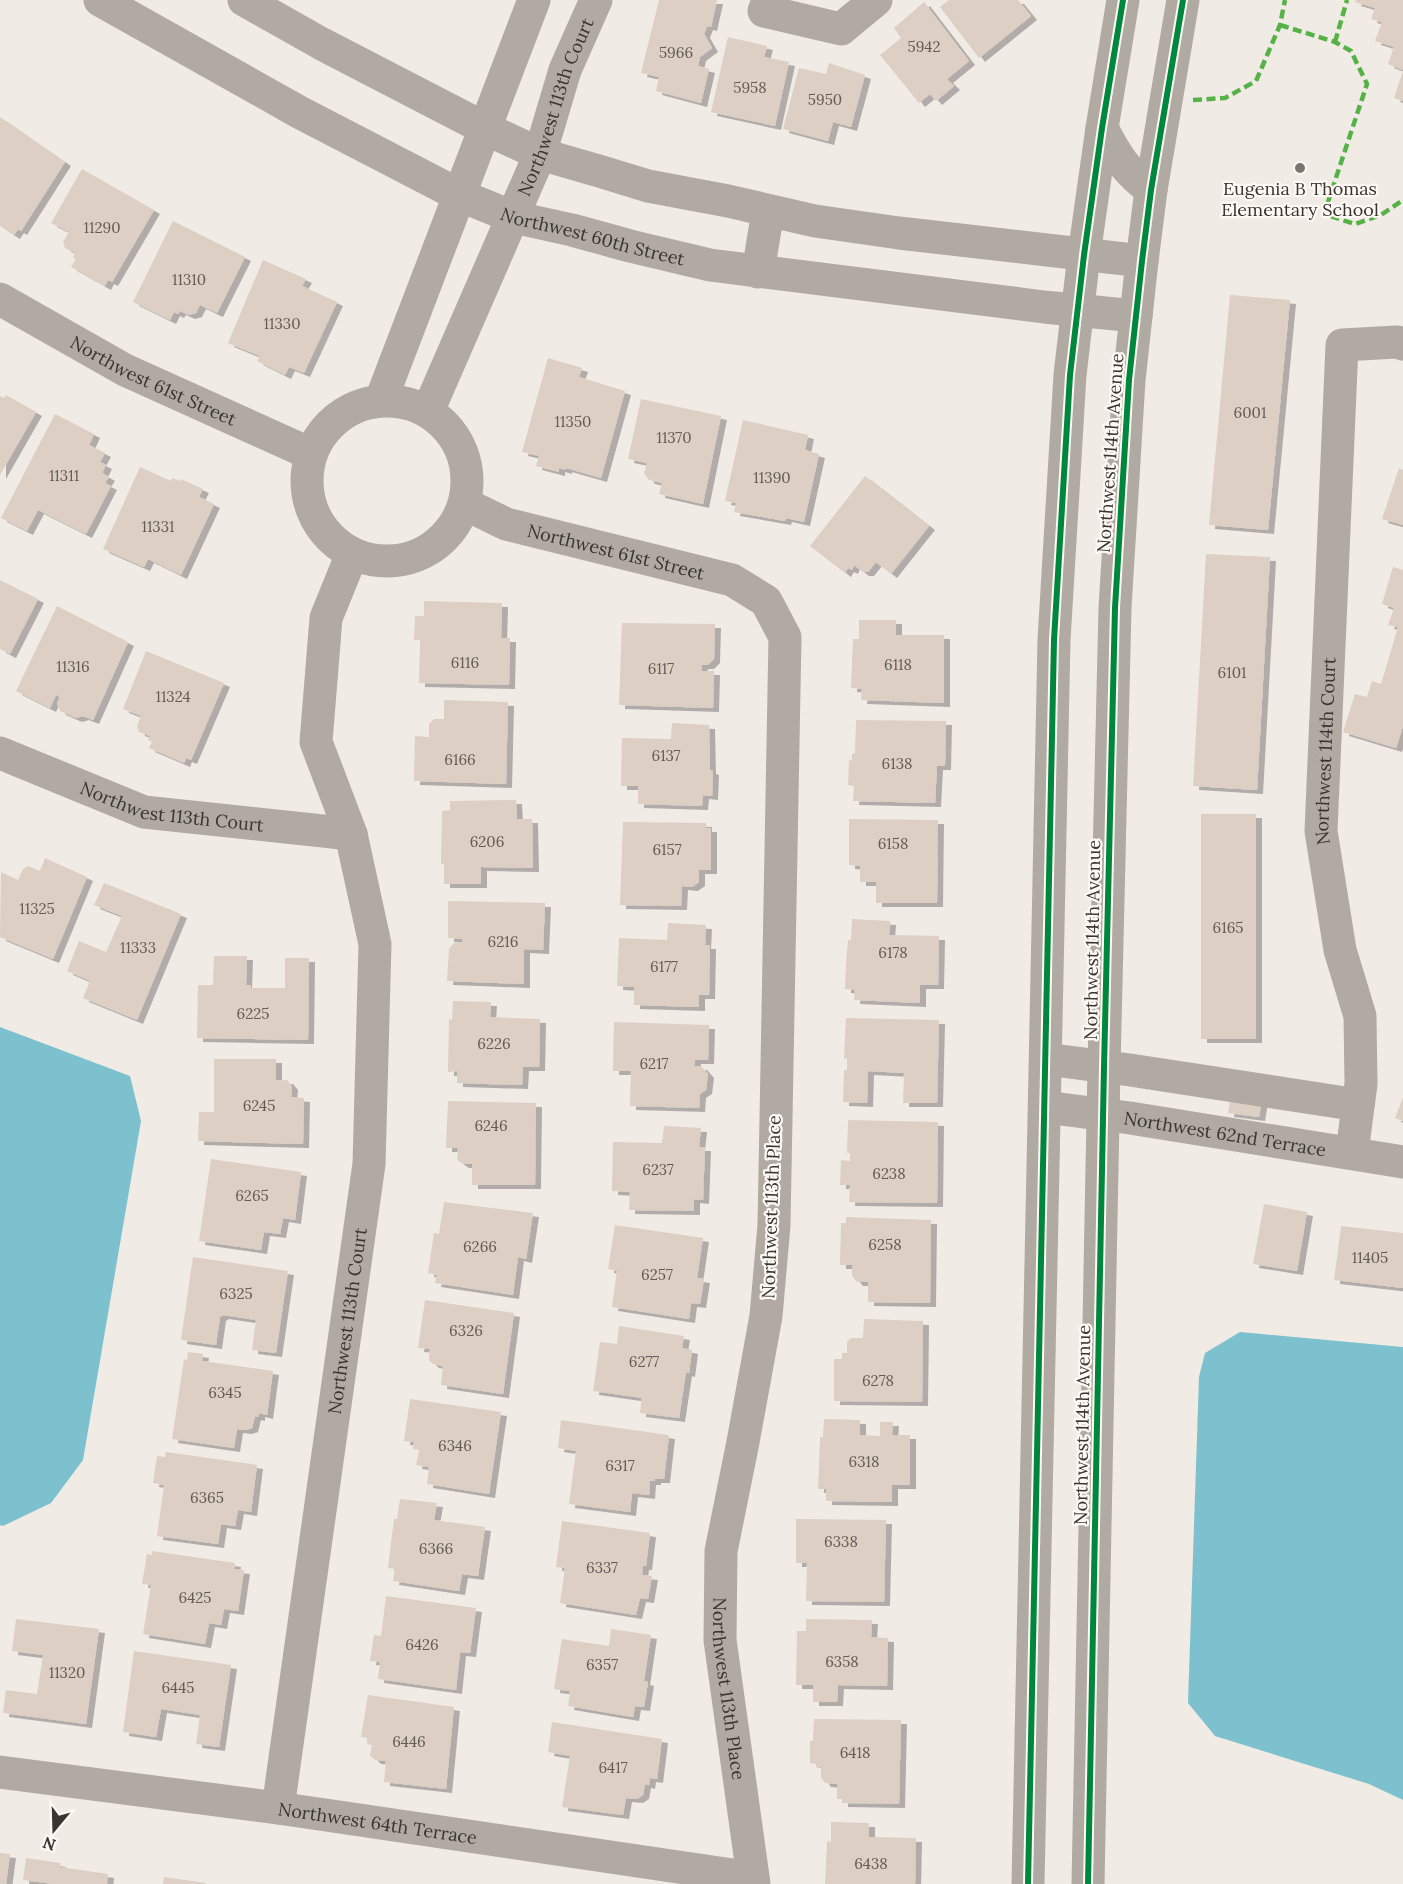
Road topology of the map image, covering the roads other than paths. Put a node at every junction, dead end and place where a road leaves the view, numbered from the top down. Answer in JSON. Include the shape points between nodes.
{"nodes":[{"id":1,"x":100,"y":0,"type":"edge"},
{"id":2,"x":244,"y":0,"type":"edge"},
{"id":3,"x":534,"y":0,"type":"edge"},
{"id":4,"x":597,"y":0,"type":"edge"},
{"id":5,"x":768,"y":0,"type":"edge"},
{"id":6,"x":876,"y":0,"type":"edge"},
{"id":7,"x":1123,"y":0,"type":"edge"},
{"id":8,"x":1183,"y":0,"type":"edge"},
{"id":9,"x":1102,"y":128,"type":"junction"},
{"id":10,"x":486,"y":129,"type":"junction"},
{"id":11,"x":540,"y":154,"type":"junction"},
{"id":12,"x":1151,"y":190,"type":"junction"},
{"id":13,"x":459,"y":195,"type":"junction"},
{"id":14,"x":768,"y":210,"type":"junction"},
{"id":15,"x":513,"y":217,"type":"junction"},
{"id":16,"x":1084,"y":255,"type":"junction"},
{"id":17,"x":1142,"y":261,"type":"junction"},
{"id":18,"x":758,"y":272,"type":"junction"},
{"id":19,"x":0,"y":299,"type":"edge"},
{"id":20,"x":1077,"y":310,"type":"junction"},
{"id":21,"x":1136,"y":316,"type":"junction"},
{"id":22,"x":1403,"y":344,"type":"edge"},
{"id":23,"x":381,"y":400,"type":"junction"},
{"id":24,"x":428,"y":411,"type":"junction"},
{"id":25,"x":310,"y":454,"type":"junction"},
{"id":26,"x":465,"y":504,"type":"junction"},
{"id":27,"x":352,"y":554,"type":"junction"},
{"id":28,"x":766,"y":600,"type":"joint"},
{"id":29,"x":0,"y":753,"type":"edge"},
{"id":30,"x":351,"y":834,"type":"junction"},
{"id":31,"x":1046,"y":1059,"type":"junction"},
{"id":32,"x":1104,"y":1067,"type":"junction"},
{"id":33,"x":1280,"y":1092,"type":"junction"},
{"id":34,"x":1358,"y":1105,"type":"junction"},
{"id":35,"x":1045,"y":1107,"type":"junction"},
{"id":36,"x":1104,"y":1115,"type":"junction"},
{"id":37,"x":1274,"y":1140,"type":"junction"},
{"id":38,"x":1352,"y":1152,"type":"junction"},
{"id":39,"x":1403,"y":1162,"type":"edge"},
{"id":40,"x":0,"y":1772,"type":"edge"},
{"id":41,"x":278,"y":1808,"type":"junction"},
{"id":42,"x":753,"y":1881,"type":"edge"},
{"id":43,"x":1028,"y":1884,"type":"edge"},
{"id":44,"x":1088,"y":1884,"type":"edge"}],
"edges":[{"from":1,"to":13,"type":"street","name":"Northwest 60th Street","via":[[299,112]]},
{"from":2,"to":10,"type":"street"},
{"from":3,"to":10,"type":"street"},
{"from":4,"to":11,"type":"street","name":"Northwest 113th Court","via":[[565,70]]},
{"from":5,"to":6,"type":"street","via":[[764,11],[842,29]]},
{"from":7,"to":9,"type":"street"},
{"from":8,"to":12,"type":"street","name":"Northwest 114th Avenue"},
{"from":9,"to":12,"type":"street","via":[[1131,175]]},
{"from":9,"to":16,"type":"street"},
{"from":10,"to":11,"type":"street"},
{"from":10,"to":13,"type":"street"},
{"from":11,"to":14,"type":"street","via":[[648,186]]},
{"from":11,"to":15,"type":"street","name":"Northwest 113th Court"},
{"from":12,"to":17,"type":"street","name":"Northwest 114th Avenue"},
{"from":13,"to":15,"type":"street","name":"Northwest 60th Street"},
{"from":13,"to":23,"type":"street"},
{"from":14,"to":16,"type":"street","via":[[815,221]]},
{"from":14,"to":18,"type":"street"},
{"from":15,"to":18,"type":"street","name":"Northwest 60th Street","via":[[710,266]]},
{"from":15,"to":24,"type":"street","name":"Northwest 113th Court"},
{"from":16,"to":17,"type":"street"},
{"from":16,"to":20,"type":"street"},
{"from":17,"to":21,"type":"street","name":"Northwest 114th Avenue"},
{"from":18,"to":20,"type":"street","name":"Northwest 60th Street"},
{"from":19,"to":25,"type":"street","name":"Northwest 61st Street","via":[[125,370]]},
{"from":20,"to":21,"type":"street","name":"Northwest 60th Street"},
{"from":20,"to":31,"type":"street","via":[[1054,640]]},
{"from":21,"to":32,"type":"street","name":"Northwest 114th Avenue","via":[[1115,608]]},
{"from":22,"to":34,"type":"street","name":"Northwest 114th Court","via":[[1342,345],[1322,831],[1340,950],[1360,1016],[1362,1084]]},
{"from":23,"to":24,"type":"street","via":[[405,402]]},
{"from":23,"to":25,"type":"street","via":[[358,405],[337,416],[321,433]]},
{"from":24,"to":26,"type":"street","via":[[448,428],[462,451],[468,478]]},
{"from":25,"to":27,"type":"street","via":[[306,477],[308,501],[318,522]]},
{"from":26,"to":27,"type":"street","via":[[452,529],[432,548],[407,559],[379,561]]},
{"from":26,"to":28,"type":"street","name":"Northwest 61st Street","via":[[506,524],[732,580]]},
{"from":27,"to":30,"type":"street","name":"Northwest 113th Court","via":[[326,618],[316,742]]},
{"from":28,"to":42,"type":"street","name":"Northwest 113th Place","via":[[785,637],[774,1225],[766,1316],[721,1551],[720,1640]]},
{"from":29,"to":30,"type":"street","name":"Northwest 113th Court","via":[[144,812]]},
{"from":30,"to":41,"type":"street","name":"Northwest 113th Court","via":[[375,944],[369,1164]]},
{"from":31,"to":32,"type":"street"},
{"from":31,"to":35,"type":"street"},
{"from":32,"to":33,"type":"street"},
{"from":32,"to":36,"type":"street","name":"Northwest 114th Avenue"},
{"from":33,"to":34,"type":"street"},
{"from":33,"to":37,"type":"street"},
{"from":34,"to":38,"type":"street","name":"Northwest 114th Court"},
{"from":35,"to":36,"type":"street","name":"Northwest 62nd Terrace"},
{"from":35,"to":43,"type":"street"},
{"from":36,"to":37,"type":"street","name":"Northwest 62nd Terrace"},
{"from":36,"to":44,"type":"street","name":"Northwest 114th Avenue"},
{"from":37,"to":38,"type":"street","name":"Northwest 62nd Terrace"},
{"from":38,"to":39,"type":"street","name":"Northwest 62nd Terrace"},
{"from":40,"to":41,"type":"street","name":"Northwest 64th Terrace"},
{"from":41,"to":42,"type":"street","name":"Northwest 64th Terrace"}]}
